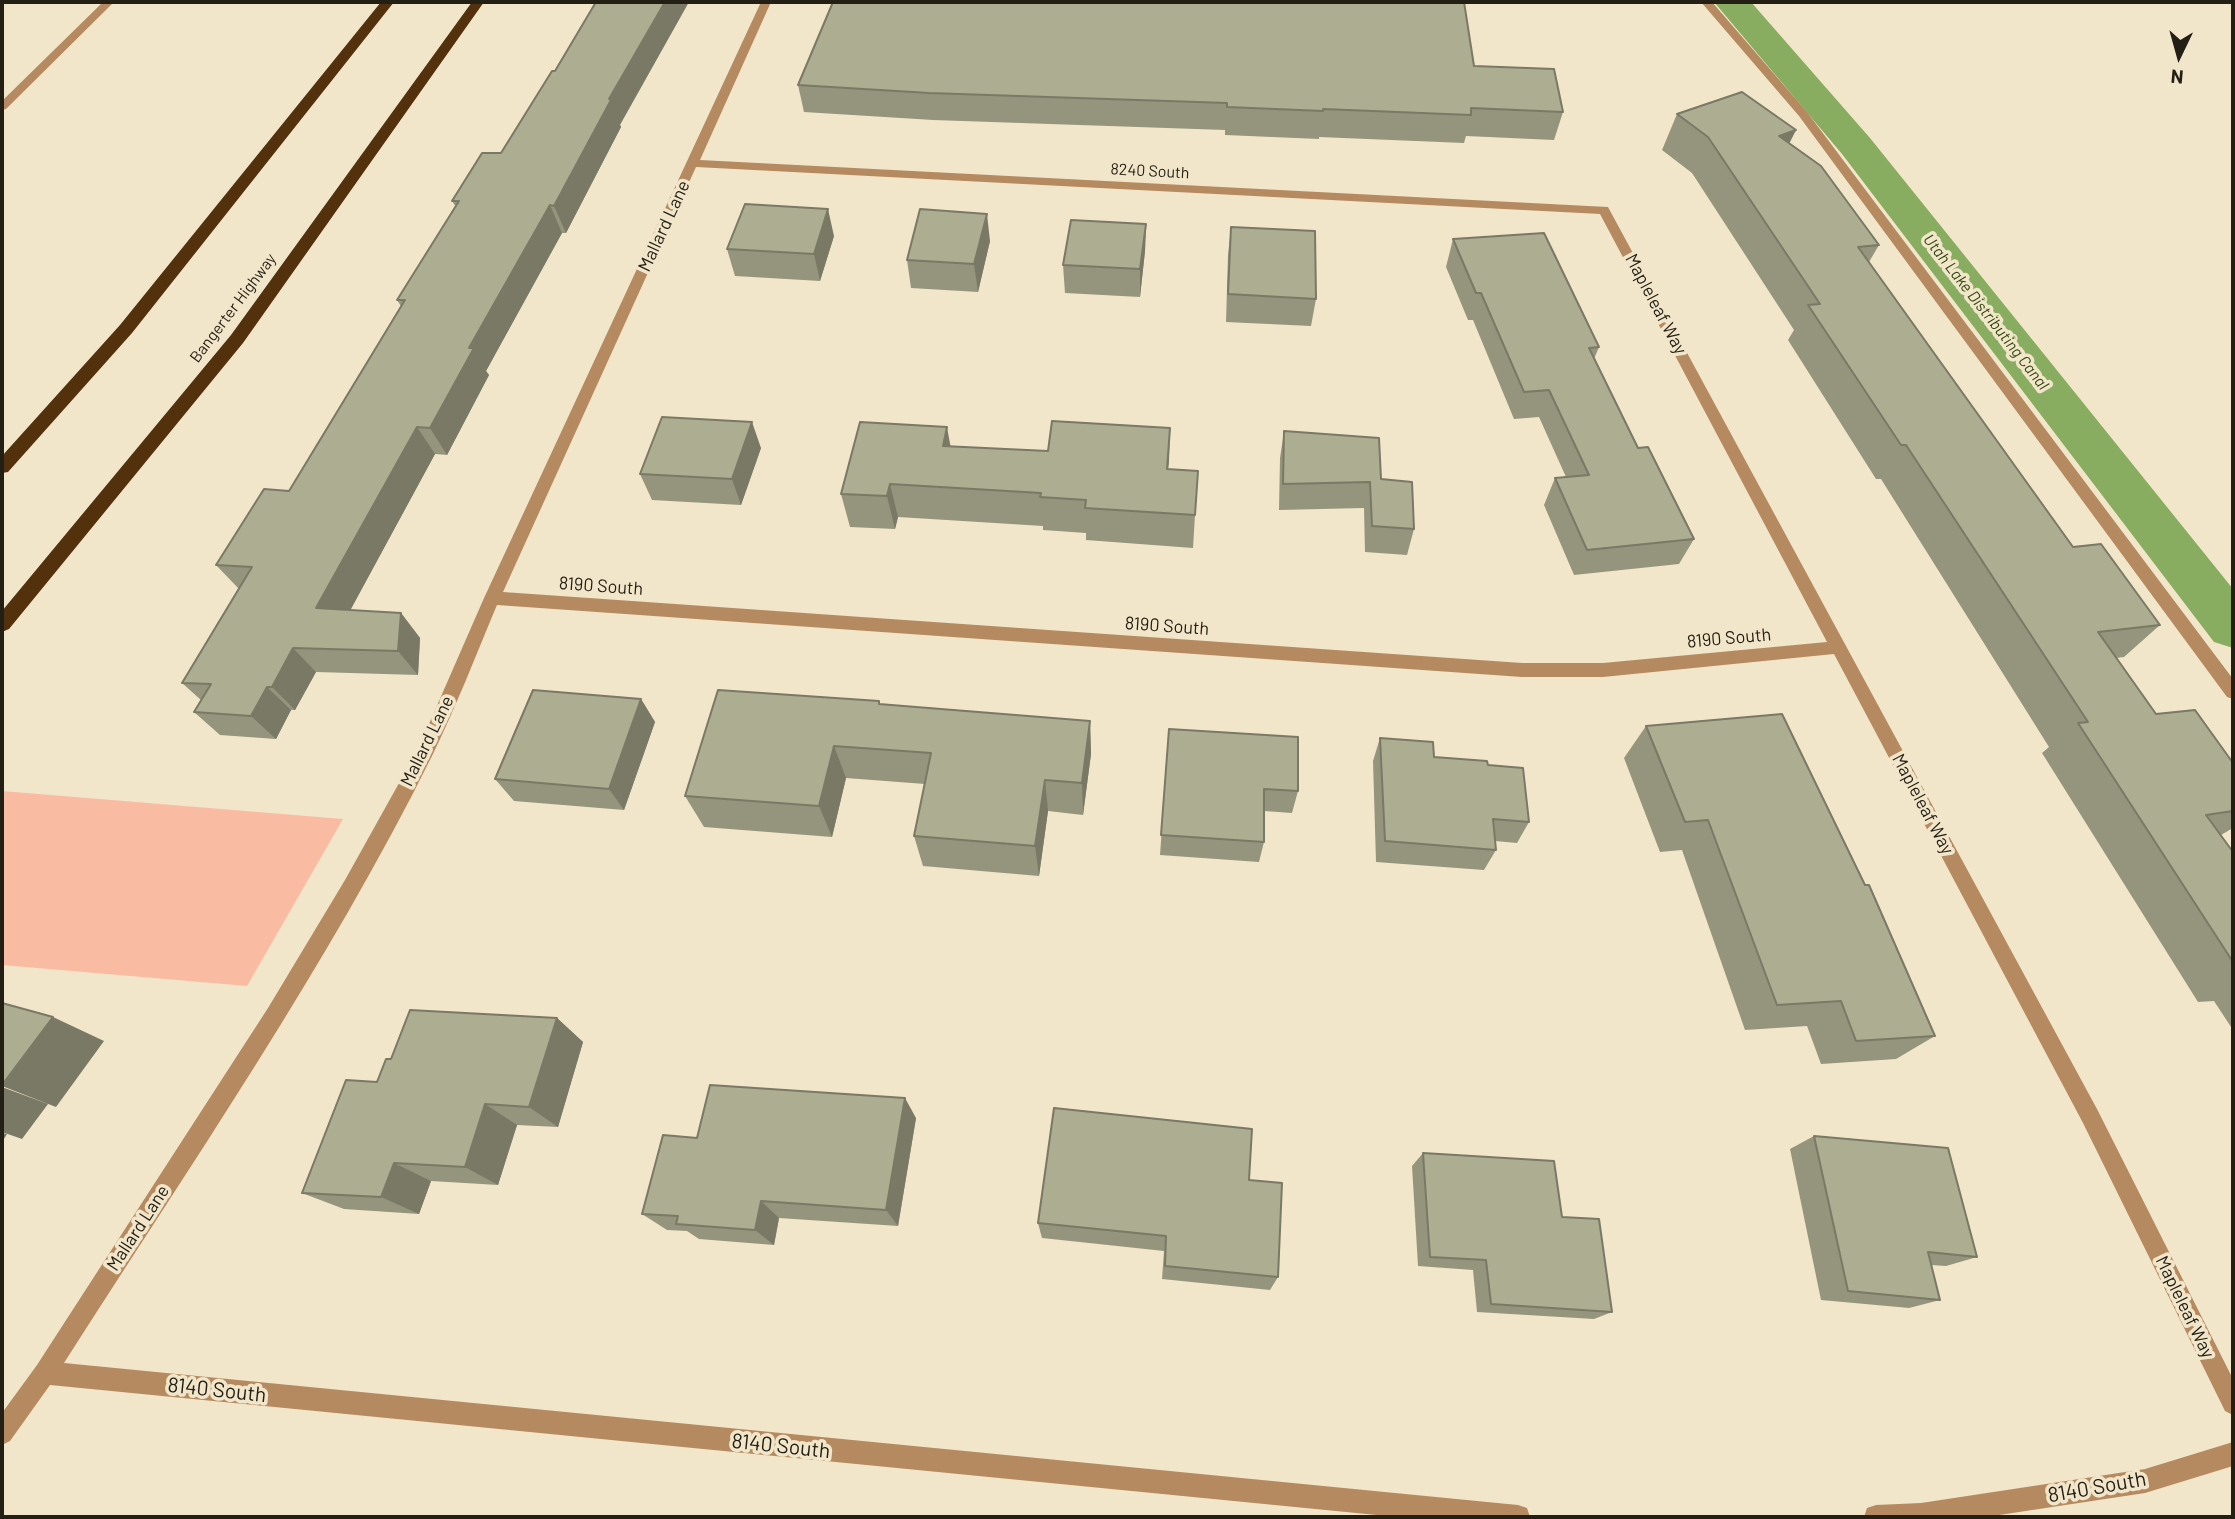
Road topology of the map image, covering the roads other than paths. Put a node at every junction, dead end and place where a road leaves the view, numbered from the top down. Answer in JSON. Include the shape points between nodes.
{"nodes":[{"id":1,"x":109,"y":2,"type":"edge"},
{"id":2,"x":388,"y":2,"type":"edge"},
{"id":3,"x":478,"y":2,"type":"edge"},
{"id":4,"x":766,"y":2,"type":"edge"},
{"id":5,"x":1706,"y":2,"type":"edge"},
{"id":6,"x":2,"y":107,"type":"edge"},
{"id":7,"x":693,"y":163,"type":"junction"},
{"id":8,"x":1604,"y":210,"type":"joint"},
{"id":9,"x":2,"y":467,"type":"edge"},
{"id":10,"x":492,"y":598,"type":"junction"},
{"id":11,"x":2,"y":624,"type":"edge"},
{"id":12,"x":1839,"y":648,"type":"junction"},
{"id":13,"x":2233,"y":692,"type":"edge"},
{"id":14,"x":45,"y":1373,"type":"junction"},
{"id":15,"x":2233,"y":1403,"type":"edge"},
{"id":16,"x":2,"y":1433,"type":"edge"},
{"id":17,"x":2233,"y":1454,"type":"edge"},
{"id":18,"x":1518,"y":1517,"type":"edge"},
{"id":19,"x":1876,"y":1517,"type":"edge"}],
"edges":[{"from":1,"to":6,"type":"street"},
{"from":2,"to":9,"type":"highway","via":[[126,329]]},
{"from":3,"to":11,"type":"highway","name":"Bangerter Highway","via":[[237,339]]},
{"from":4,"to":7,"type":"street","name":"Mallard Lane"},
{"from":5,"to":13,"type":"street","via":[[1803,114]]},
{"from":7,"to":8,"type":"street","name":"8240 South"},
{"from":7,"to":10,"type":"street","name":"Mallard Lane"},
{"from":8,"to":12,"type":"street","name":"Mapleleaf Way"},
{"from":10,"to":12,"type":"street","name":"8190 South","via":[[1522,670],[1603,670]]},
{"from":10,"to":14,"type":"street","name":"Mallard Lane","via":[[425,752],[352,886],[275,1015]]},
{"from":12,"to":15,"type":"street","name":"Mapleleaf Way","via":[[2090,1116]]},
{"from":14,"to":16,"type":"street","name":"Mallard Lane"},
{"from":14,"to":18,"type":"street","name":"8140 South"},
{"from":17,"to":19,"type":"street","name":"8140 South","via":[[2145,1481],[1921,1515]]}]}
